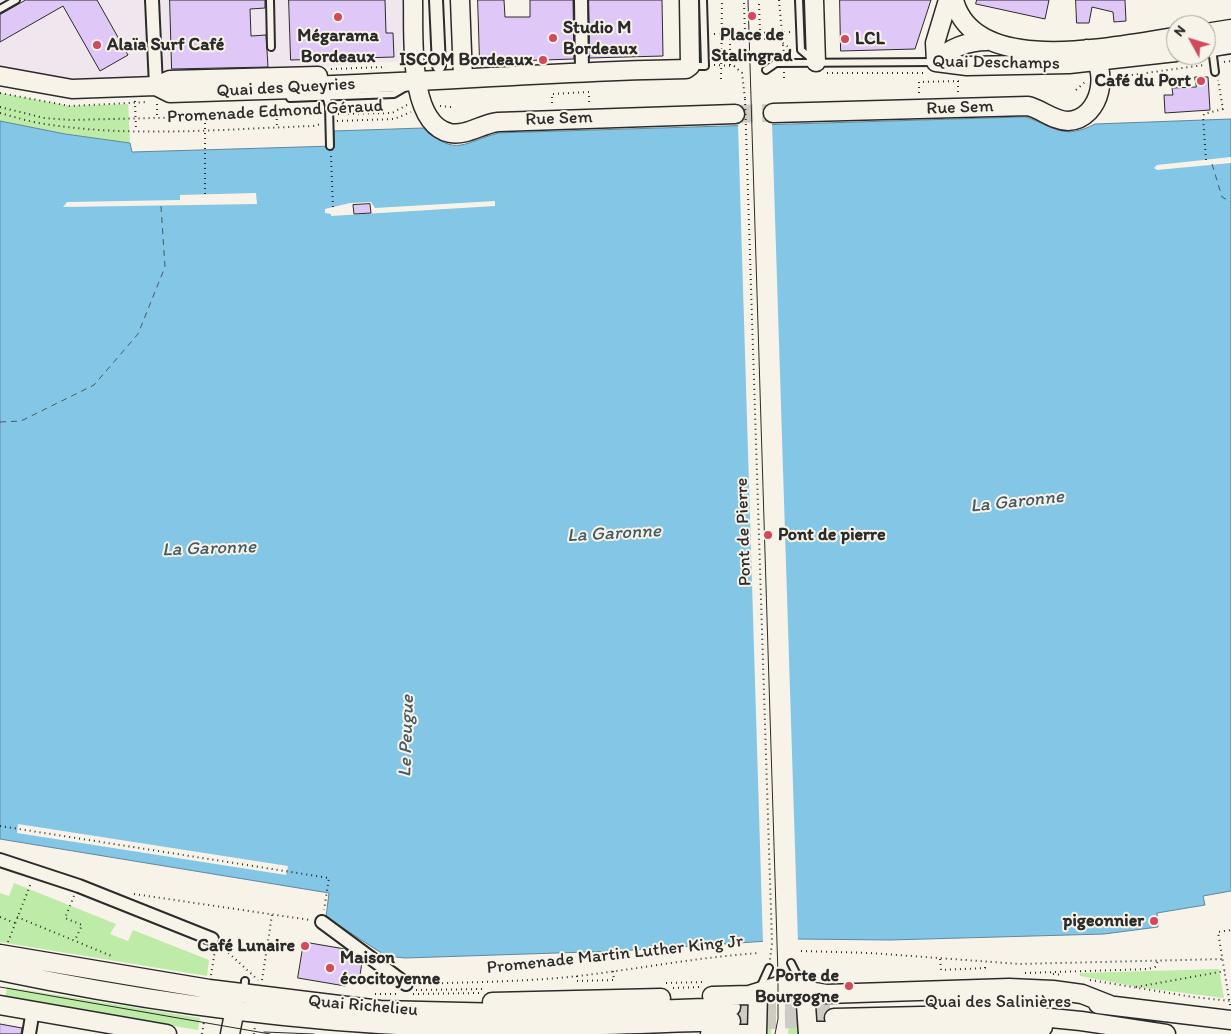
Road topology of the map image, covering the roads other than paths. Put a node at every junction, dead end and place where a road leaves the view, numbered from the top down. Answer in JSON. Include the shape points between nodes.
{"nodes":[{"id":1,"x":16,"y":0,"type":"edge"},
{"id":2,"x":152,"y":0,"type":"edge"},
{"id":3,"x":270,"y":0,"type":"edge"},
{"id":4,"x":413,"y":0,"type":"edge"},
{"id":5,"x":436,"y":0,"type":"edge"},
{"id":6,"x":460,"y":0,"type":"edge"},
{"id":7,"x":581,"y":0,"type":"edge"},
{"id":8,"x":688,"y":0,"type":"edge"},
{"id":9,"x":704,"y":0,"type":"edge"},
{"id":10,"x":799,"y":0,"type":"edge"},
{"id":11,"x":814,"y":0,"type":"edge"},
{"id":12,"x":948,"y":0,"type":"edge"},
{"id":13,"x":954,"y":0,"type":"edge"},
{"id":14,"x":0,"y":9,"type":"edge"},
{"id":15,"x":1231,"y":29,"type":"edge"},
{"id":16,"x":1166,"y":38,"type":"edge"},
{"id":17,"x":987,"y":41,"type":"junction"},
{"id":18,"x":1124,"y":44,"type":"junction"},
{"id":19,"x":1231,"y":44,"type":"edge"},
{"id":20,"x":1216,"y":46,"type":"edge"},
{"id":21,"x":271,"y":47,"type":"dead end"},
{"id":22,"x":1087,"y":49,"type":"junction"},
{"id":23,"x":1216,"y":49,"type":"edge"},
{"id":24,"x":1166,"y":53,"type":"edge"},
{"id":25,"x":816,"y":62,"type":"junction"},
{"id":26,"x":936,"y":62,"type":"junction"},
{"id":27,"x":1099,"y":62,"type":"junction"},
{"id":28,"x":1214,"y":65,"type":"edge"},
{"id":29,"x":439,"y":66,"type":"dead end"},
{"id":30,"x":690,"y":66,"type":"junction"},
{"id":31,"x":766,"y":70,"type":"dead end"},
{"id":32,"x":582,"y":72,"type":"junction"},
{"id":33,"x":1215,"y":72,"type":"dead end"},
{"id":34,"x":0,"y":76,"type":"edge"},
{"id":35,"x":463,"y":78,"type":"junction"},
{"id":36,"x":417,"y":82,"type":"junction"},
{"id":37,"x":162,"y":92,"type":"junction"},
{"id":38,"x":326,"y":96,"type":"junction"},
{"id":39,"x":276,"y":98,"type":"road end"},
{"id":40,"x":195,"y":100,"type":"dead end"},
{"id":41,"x":773,"y":113,"type":"tunnel mouth"},
{"id":42,"x":735,"y":114,"type":"tunnel mouth"},
{"id":43,"x":330,"y":146,"type":"road end"},
{"id":44,"x":0,"y":860,"type":"edge"},
{"id":45,"x":322,"y":922,"type":"road end"},
{"id":46,"x":212,"y":939,"type":"dead end"},
{"id":47,"x":3,"y":950,"type":"edge"},
{"id":48,"x":792,"y":966,"type":"road end"},
{"id":49,"x":769,"y":968,"type":"road end"},
{"id":50,"x":0,"y":971,"type":"edge"},
{"id":51,"x":406,"y":984,"type":"road end"},
{"id":52,"x":805,"y":990,"type":"junction"},
{"id":53,"x":758,"y":993,"type":"junction"},
{"id":54,"x":0,"y":1005,"type":"edge"},
{"id":55,"x":1110,"y":1005,"type":"junction"},
{"id":56,"x":381,"y":1009,"type":"junction"},
{"id":57,"x":33,"y":1010,"type":"junction"},
{"id":58,"x":235,"y":1010,"type":"junction"},
{"id":59,"x":1231,"y":1013,"type":"edge"},
{"id":60,"x":731,"y":1014,"type":"tunnel mouth"},
{"id":61,"x":1107,"y":1026,"type":"junction"},
{"id":62,"x":133,"y":1031,"type":"edge"},
{"id":63,"x":1161,"y":1033,"type":"edge"},
{"id":64,"x":29,"y":1034,"type":"edge"},
{"id":65,"x":167,"y":1034,"type":"edge"},
{"id":66,"x":230,"y":1034,"type":"edge"},
{"id":67,"x":456,"y":1034,"type":"edge"},
{"id":68,"x":710,"y":1034,"type":"edge"},
{"id":69,"x":749,"y":1034,"type":"edge"},
{"id":70,"x":757,"y":1034,"type":"edge"},
{"id":71,"x":810,"y":1034,"type":"edge"},
{"id":72,"x":1166,"y":1034,"type":"edge"}],
"edges":[{"from":1,"to":14,"type":"lane"},
{"from":2,"to":37,"type":"street"},
{"from":3,"to":21,"type":"lane"},
{"from":4,"to":36,"type":"main road","name":"Rue Sem"},
{"from":5,"to":29,"type":"street"},
{"from":6,"to":35,"type":"main road"},
{"from":7,"to":32,"type":"street"},
{"from":8,"to":30,"type":"main road"},
{"from":9,"to":30,"type":"lane","via":[[705,66]]},
{"from":10,"to":25,"type":"lane","via":[[801,50]]},
{"from":11,"to":25,"type":"main road"},
{"from":12,"to":26,"type":"main road","via":[[935,43]]},
{"from":13,"to":17,"type":"main road","name":"Quai Deschamps","via":[[968,26]]},
{"from":15,"to":20,"type":"main road"},
{"from":16,"to":18,"type":"main road","name":"Quai Deschamps"},
{"from":17,"to":22,"type":"main road","name":"Quai Deschamps","via":[[1012,49],[1034,51]]},
{"from":17,"to":26,"type":"main road","via":[[966,43],[942,55]]},
{"from":18,"to":22,"type":"main road","name":"Quai Deschamps"},
{"from":18,"to":27,"type":"main road"},
{"from":19,"to":23,"type":"main road"},
{"from":22,"to":27,"type":"main road"},
{"from":24,"to":27,"type":"main road","name":"Quai Deschamps"},
{"from":25,"to":26,"type":"lane","name":"Quai Deschamps"},
{"from":25,"to":31,"type":"lane","via":[[776,63]]},
{"from":26,"to":27,"type":"main road","name":"Quai Deschamps","via":[[967,66]]},
{"from":27,"to":41,"type":"main road","name":"Rue Sem","via":[[1098,95],[1093,106],[1084,115],[1068,121],[1028,106]]},
{"from":28,"to":33,"type":"lane"},
{"from":30,"to":32,"type":"main road","name":"Quai des Queyries","via":[[686,69]]},
{"from":32,"to":35,"type":"main road","name":"Quai des Queyries"},
{"from":34,"to":37,"type":"main road","name":"Quai des Queyries","via":[[72,89]]},
{"from":35,"to":36,"type":"main road","name":"Quai des Queyries"},
{"from":36,"to":37,"type":"main road","name":"Quai des Queyries"},
{"from":36,"to":37,"type":"main road","name":"Quai des Queyries","via":[[392,73],[170,80]]},
{"from":36,"to":38,"type":"lane","via":[[394,94]]},
{"from":36,"to":42,"type":"main road","name":"Rue Sem","via":[[418,106],[438,127],[458,133],[498,122]]},
{"from":37,"to":40,"type":"lane"},
{"from":38,"to":39,"type":"lane"},
{"from":38,"to":43,"type":"lane"},
{"from":44,"to":46,"type":"street","via":[[79,886]]},
{"from":45,"to":51,"type":"street"},
{"from":47,"to":56,"type":"main road","name":"Quai Richelieu"},
{"from":48,"to":52,"type":"lane"},
{"from":49,"to":53,"type":"lane"},
{"from":50,"to":58,"type":"main road","name":"Quai Richelieu"},
{"from":52,"to":53,"type":"main road","via":[[778,986]]},
{"from":52,"to":55,"type":"main road","via":[[826,994],[1044,989],[1082,994]]},
{"from":52,"to":71,"type":"main road"},
{"from":53,"to":56,"type":"main road","via":[[467,1002]]},
{"from":53,"to":70,"type":"main road"},
{"from":54,"to":57,"type":"main road"},
{"from":55,"to":59,"type":"main road","name":"Quai des Salinières","via":[[1163,1012]]},
{"from":55,"to":61,"type":"main road","name":"Quai des Salinières","via":[[1010,1000],[834,1011],[1010,1014],[1081,1020]]},
{"from":56,"to":58,"type":"main road","name":"Quai Richelieu"},
{"from":56,"to":60,"type":"main road","name":"Quai Richelieu","via":[[467,1027]]},
{"from":56,"to":67,"type":"main road"},
{"from":57,"to":62,"type":"main road"},
{"from":57,"to":64,"type":"street"},
{"from":58,"to":66,"type":"main road"},
{"from":61,"to":63,"type":"main road","name":"Quai des Salinières"},
{"from":61,"to":71,"type":"main road","via":[[1079,1030],[1007,1026],[816,1031]]},
{"from":62,"to":65,"type":"main road"},
{"from":63,"to":72,"type":"main road","name":"Quai des Salinières"},
{"from":68,"to":69,"type":"main road"}]}
